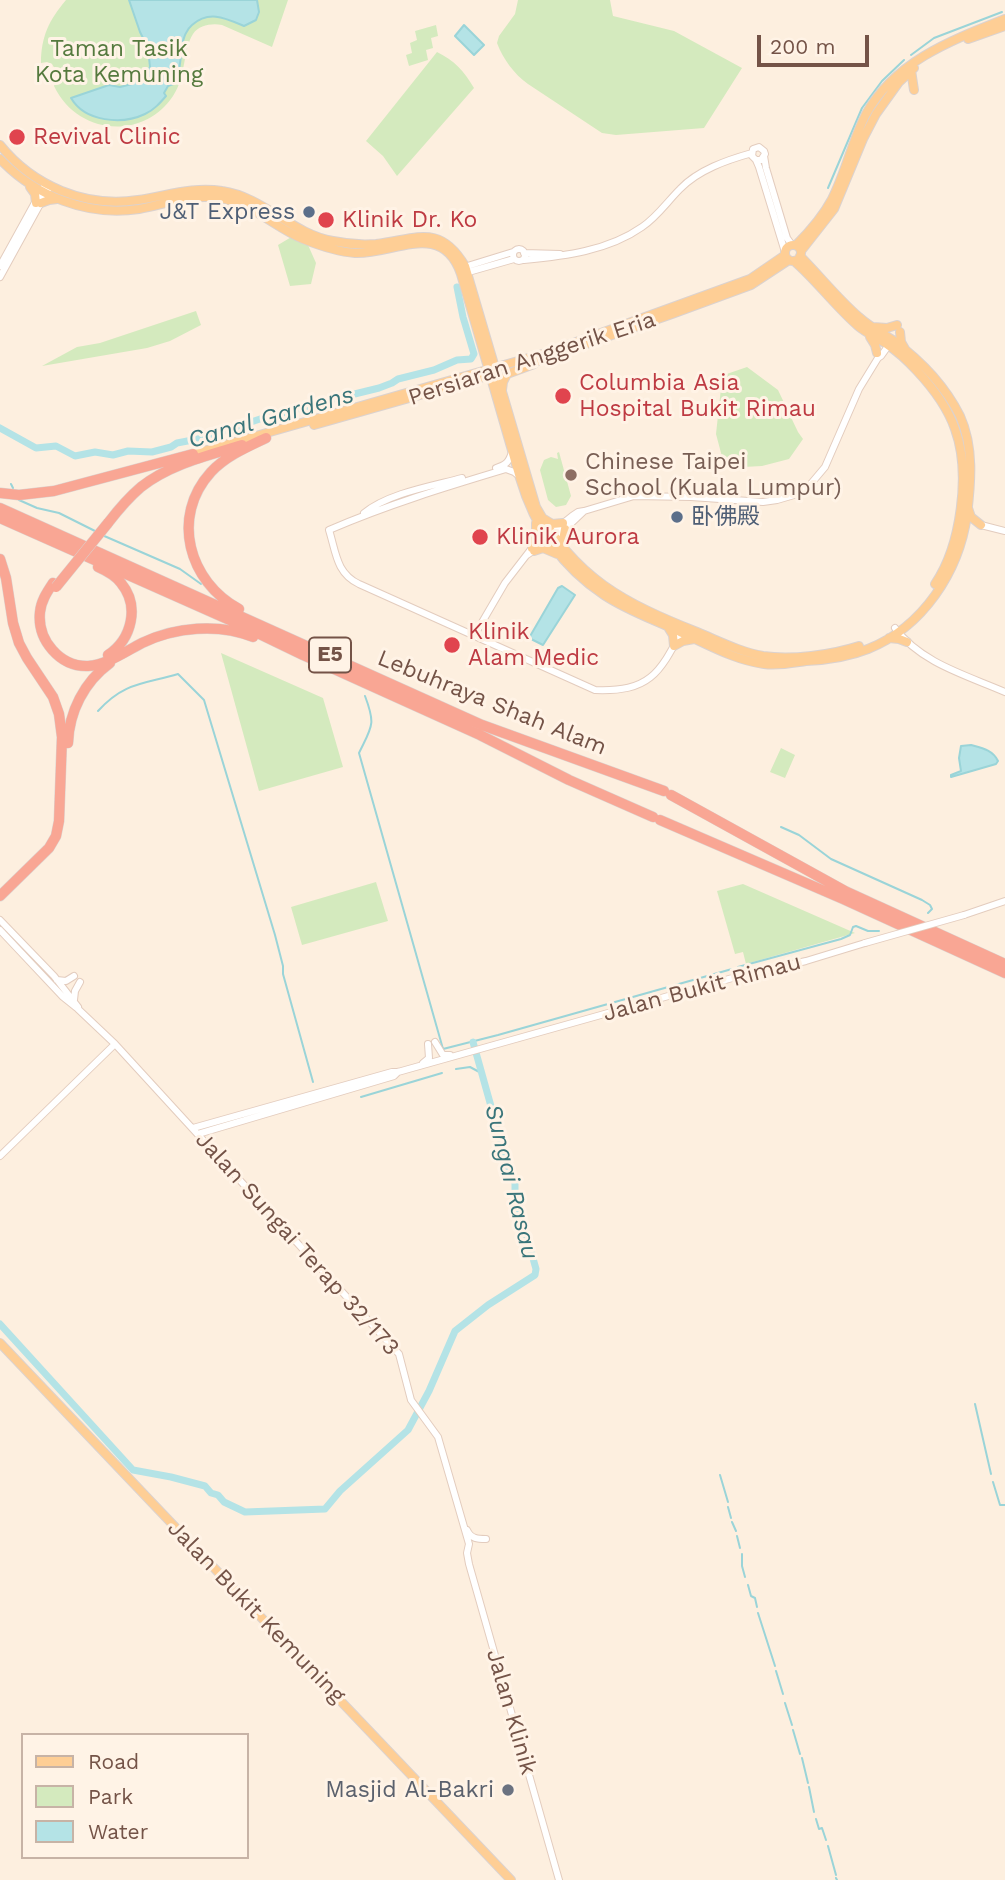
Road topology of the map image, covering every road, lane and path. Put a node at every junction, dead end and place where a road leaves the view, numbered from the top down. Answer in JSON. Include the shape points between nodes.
{"nodes":[{"id":1,"x":1005,"y":19,"type":"edge"},
{"id":2,"x":1005,"y":26,"type":"edge"},
{"id":3,"x":911,"y":70,"type":"junction"},
{"id":4,"x":895,"y":90,"type":"junction"},
{"id":5,"x":0,"y":145,"type":"edge"},
{"id":6,"x":764,"y":156,"type":"junction"},
{"id":7,"x":754,"y":157,"type":"junction"},
{"id":8,"x":0,"y":159,"type":"edge"},
{"id":9,"x":692,"y":180,"type":"junction"},
{"id":10,"x":28,"y":184,"type":"junction"},
{"id":11,"x":46,"y":188,"type":"junction"},
{"id":12,"x":690,"y":191,"type":"dead end"},
{"id":13,"x":57,"y":199,"type":"junction"},
{"id":14,"x":39,"y":203,"type":"junction"},
{"id":15,"x":793,"y":253,"type":"junction"},
{"id":16,"x":513,"y":256,"type":"junction"},
{"id":17,"x":524,"y":256,"type":"junction"},
{"id":18,"x":0,"y":266,"type":"edge"},
{"id":19,"x":463,"y":270,"type":"junction"},
{"id":20,"x":0,"y":277,"type":"edge"},
{"id":21,"x":867,"y":329,"type":"junction"},
{"id":22,"x":888,"y":341,"type":"junction"},
{"id":23,"x":486,"y":347,"type":"junction"},
{"id":24,"x":903,"y":353,"type":"junction"},
{"id":25,"x":879,"y":356,"type":"junction"},
{"id":26,"x":547,"y":359,"type":"junction"},
{"id":27,"x":512,"y":364,"type":"junction"},
{"id":28,"x":493,"y":372,"type":"junction"},
{"id":29,"x":475,"y":377,"type":"junction"},
{"id":30,"x":502,"y":393,"type":"junction"},
{"id":31,"x":502,"y":415,"type":"junction"},
{"id":32,"x":266,"y":438,"type":"junction"},
{"id":33,"x":512,"y":451,"type":"junction"},
{"id":34,"x":192,"y":454,"type":"junction"},
{"id":35,"x":520,"y":478,"type":"junction"},
{"id":36,"x":429,"y":487,"type":"junction"},
{"id":37,"x":439,"y":489,"type":"junction"},
{"id":38,"x":0,"y":493,"type":"edge"},
{"id":39,"x":968,"y":506,"type":"junction"},
{"id":40,"x":0,"y":508,"type":"edge"},
{"id":41,"x":363,"y":514,"type":"junction"},
{"id":42,"x":0,"y":518,"type":"edge"},
{"id":43,"x":538,"y":519,"type":"junction"},
{"id":44,"x":106,"y":522,"type":"junction"},
{"id":45,"x":962,"y":524,"type":"junction"},
{"id":46,"x":981,"y":525,"type":"junction"},
{"id":47,"x":564,"y":526,"type":"junction"},
{"id":48,"x":1005,"y":531,"type":"edge"},
{"id":49,"x":964,"y":535,"type":"junction"},
{"id":50,"x":550,"y":537,"type":"junction"},
{"id":51,"x":61,"y":545,"type":"junction"},
{"id":52,"x":531,"y":551,"type":"junction"},
{"id":53,"x":562,"y":553,"type":"junction"},
{"id":54,"x":0,"y":559,"type":"edge"},
{"id":55,"x":941,"y":581,"type":"junction"},
{"id":56,"x":55,"y":585,"type":"junction"},
{"id":57,"x":911,"y":622,"type":"junction"},
{"id":58,"x":668,"y":627,"type":"junction"},
{"id":59,"x":898,"y":629,"type":"junction"},
{"id":60,"x":275,"y":630,"type":"junction"},
{"id":61,"x":683,"y":630,"type":"junction"},
{"id":62,"x":474,"y":636,"type":"junction"},
{"id":63,"x":887,"y":638,"type":"junction"},
{"id":64,"x":696,"y":640,"type":"junction"},
{"id":65,"x":907,"y":640,"type":"junction"},
{"id":66,"x":674,"y":646,"type":"junction"},
{"id":67,"x":128,"y":651,"type":"junction"},
{"id":68,"x":303,"y":655,"type":"junction"},
{"id":69,"x":1005,"y":692,"type":"edge"},
{"id":70,"x":0,"y":896,"type":"edge"},
{"id":71,"x":1005,"y":901,"type":"edge"},
{"id":72,"x":0,"y":904,"type":"edge"},
{"id":73,"x":0,"y":920,"type":"edge"},
{"id":74,"x":0,"y":930,"type":"edge"},
{"id":75,"x":1005,"y":964,"type":"edge"},
{"id":76,"x":1005,"y":973,"type":"edge"},
{"id":77,"x":54,"y":975,"type":"junction"},
{"id":78,"x":74,"y":976,"type":"dead end"},
{"id":79,"x":80,"y":982,"type":"dead end"},
{"id":80,"x":75,"y":1001,"type":"junction"},
{"id":81,"x":78,"y":1009,"type":"junction"},
{"id":82,"x":115,"y":1044,"type":"junction"},
{"id":83,"x":454,"y":1055,"type":"junction"},
{"id":84,"x":411,"y":1068,"type":"junction"},
{"id":85,"x":185,"y":1119,"type":"junction"},
{"id":86,"x":217,"y":1124,"type":"junction"},
{"id":87,"x":192,"y":1128,"type":"junction"},
{"id":88,"x":198,"y":1134,"type":"junction"},
{"id":89,"x":0,"y":1156,"type":"edge"},
{"id":90,"x":218,"y":1156,"type":"junction"},
{"id":91,"x":0,"y":1343,"type":"edge"},
{"id":92,"x":461,"y":1516,"type":"junction"},
{"id":93,"x":486,"y":1539,"type":"dead end"},
{"id":94,"x":469,"y":1544,"type":"joint"},
{"id":95,"x":511,"y":1880,"type":"edge"},
{"id":96,"x":559,"y":1880,"type":"edge"}],
"edges":[{"from":1,"to":15,"type":"main road","name":"Persiaran Anggerik Eria","via":[[939,46],[894,78],[866,114],[833,197]]},
{"from":2,"to":3,"type":"main road","name":"Persiaran Anggerik Eria","via":[[948,47]]},
{"from":3,"to":4,"type":"main road","name":"Persiaran Anggerik Eria"},
{"from":3,"to":4,"type":"main road","via":[[912,91]]},
{"from":4,"to":15,"type":"main road","name":"Persiaran Anggerik Eria","via":[[871,122],[834,209]]},
{"from":5,"to":11,"type":"main road"},
{"from":6,"to":7,"type":"street"},
{"from":6,"to":7,"type":"street","via":[[759,147]]},
{"from":6,"to":15,"type":"street"},
{"from":7,"to":9,"type":"street","via":[[713,167]]},
{"from":7,"to":15,"type":"street"},
{"from":8,"to":10,"type":"main road"},
{"from":9,"to":12,"type":"street"},
{"from":9,"to":17,"type":"street","via":[[654,218],[626,237],[593,250]]},
{"from":10,"to":11,"type":"main road"},
{"from":10,"to":14,"type":"main road"},
{"from":11,"to":13,"type":"main road"},
{"from":11,"to":14,"type":"street"},
{"from":11,"to":19,"type":"main road","via":[[117,202],[191,190],[230,192],[331,241],[366,244],[423,236],[436,239],[453,250]]},
{"from":13,"to":14,"type":"main road"},
{"from":13,"to":19,"type":"main road","via":[[97,209],[127,210],[190,197],[222,199],[256,211],[302,239],[353,253],[431,243]]},
{"from":14,"to":18,"type":"street"},
{"from":14,"to":20,"type":"street"},
{"from":15,"to":21,"type":"main road"},
{"from":15,"to":26,"type":"main road","name":"Persiaran Anggerik Eria","via":[[751,285]]},
{"from":15,"to":27,"type":"main road","name":"Persiaran Anggerik Eria","via":[[750,279]]},
{"from":16,"to":17,"type":"street","via":[[520,262]]},
{"from":16,"to":17,"type":"street","via":[[518,249]]},
{"from":16,"to":19,"type":"street"},
{"from":19,"to":23,"type":"main road"},
{"from":21,"to":22,"type":"main road"},
{"from":21,"to":24,"type":"main road","via":[[899,328]]},
{"from":21,"to":25,"type":"main road"},
{"from":22,"to":24,"type":"main road"},
{"from":22,"to":25,"type":"street"},
{"from":23,"to":27,"type":"main road","via":[[499,360]]},
{"from":23,"to":28,"type":"main road"},
{"from":23,"to":29,"type":"main road"},
{"from":24,"to":25,"type":"main road"},
{"from":24,"to":39,"type":"main road","via":[[921,364],[959,415],[971,467]]},
{"from":24,"to":45,"type":"main road","via":[[955,428],[962,462]]},
{"from":25,"to":47,"type":"street","via":[[859,389],[825,467],[794,495],[763,502],[634,496],[581,512]]},
{"from":26,"to":28,"type":"main road","name":"Persiaran Anggerik Eria"},
{"from":26,"to":30,"type":"main road","via":[[507,374]]},
{"from":27,"to":28,"type":"main road","name":"Persiaran Anggerik Eria"},
{"from":28,"to":29,"type":"main road","name":"Persiaran Anggerik Eria"},
{"from":28,"to":30,"type":"main road"},
{"from":28,"to":31,"type":"main road"},
{"from":29,"to":31,"type":"main road","via":[[490,385]]},
{"from":29,"to":32,"type":"main road","name":"Persiaran Anggerik Eria"},
{"from":29,"to":34,"type":"main road","name":"Persiaran Anggerik Eria"},
{"from":30,"to":43,"type":"main road"},
{"from":31,"to":33,"type":"main road"},
{"from":32,"to":44,"type":"highway","via":[[161,474]]},
{"from":32,"to":60,"type":"highway","via":[[209,474],[195,500],[189,530],[194,558],[206,582],[231,605]]},
{"from":33,"to":35,"type":"main road"},
{"from":33,"to":36,"type":"street","via":[[502,466]]},
{"from":34,"to":38,"type":"highway","via":[[54,491]]},
{"from":34,"to":44,"type":"highway","via":[[143,480],[116,505]]},
{"from":35,"to":37,"type":"street","via":[[506,469]]},
{"from":35,"to":43,"type":"main road"},
{"from":36,"to":37,"type":"street"},
{"from":36,"to":41,"type":"street"},
{"from":37,"to":41,"type":"street"},
{"from":39,"to":45,"type":"main road"},
{"from":39,"to":46,"type":"main road","via":[[971,517]]},
{"from":40,"to":60,"type":"highway","name":"Lebuhraya Shah Alam","number":"E5"},
{"from":41,"to":62,"type":"street","via":[[329,530],[341,568],[352,580]]},
{"from":42,"to":51,"type":"highway","name":"Lebuhraya Shah Alam","number":"E5"},
{"from":43,"to":47,"type":"main road"},
{"from":43,"to":50,"type":"main road"},
{"from":43,"to":52,"type":"main road"},
{"from":44,"to":56,"type":"highway","bridge":true},
{"from":45,"to":46,"type":"main road"},
{"from":45,"to":49,"type":"main road"},
{"from":45,"to":55,"type":"main road"},
{"from":46,"to":48,"type":"street"},
{"from":46,"to":49,"type":"main road"},
{"from":47,"to":50,"type":"street"},
{"from":47,"to":53,"type":"main road"},
{"from":49,"to":55,"type":"main road","via":[[951,570]]},
{"from":50,"to":52,"type":"street"},
{"from":50,"to":53,"type":"main road"},
{"from":51,"to":56,"type":"highway","via":[[122,584],[132,611],[121,644],[93,661],[60,651],[44,621]]},
{"from":51,"to":68,"type":"highway","name":"Lebuhraya Shah Alam","number":"E5"},
{"from":52,"to":53,"type":"main road","via":[[543,548]]},
{"from":52,"to":62,"type":"street","via":[[505,583]]},
{"from":53,"to":58,"type":"main road","via":[[584,580],[604,595]]},
{"from":53,"to":61,"type":"main road","via":[[608,590]]},
{"from":54,"to":70,"type":"highway","via":[[19,643],[53,696],[62,737],[56,836]]},
{"from":55,"to":57,"type":"main road"},
{"from":55,"to":59,"type":"main road"},
{"from":56,"to":67,"type":"highway","via":[[43,601],[40,619],[44,639],[55,653],[87,666]]},
{"from":57,"to":59,"type":"main road"},
{"from":57,"to":65,"type":"main road"},
{"from":58,"to":61,"type":"main road"},
{"from":58,"to":66,"type":"main road"},
{"from":59,"to":61,"type":"main road","via":[[841,652],[772,656]]},
{"from":59,"to":63,"type":"main road"},
{"from":59,"to":65,"type":"street"},
{"from":60,"to":75,"type":"highway","name":"Lebuhraya Shah Alam","number":"E5","via":[[482,725],[668,793],[845,891]]},
{"from":61,"to":64,"type":"main road"},
{"from":61,"to":66,"type":"street"},
{"from":62,"to":66,"type":"street","via":[[595,690],[609,691],[652,678]]},
{"from":63,"to":64,"type":"main road","via":[[844,657],[771,664],[737,657]]},
{"from":63,"to":65,"type":"main road"},
{"from":64,"to":66,"type":"main road"},
{"from":65,"to":69,"type":"street","via":[[943,667]]},
{"from":67,"to":68,"type":"highway","via":[[153,638],[206,629],[245,634]]},
{"from":67,"to":72,"type":"highway","via":[[92,680],[73,714],[61,839],[48,859]]},
{"from":68,"to":76,"type":"highway","name":"Lebuhraya Shah Alam","number":"E5","via":[[569,780]]},
{"from":71,"to":83,"type":"street","name":"Jalan Bukit Rimau","bridge":true,"via":[[806,961]]},
{"from":73,"to":77,"type":"street"},
{"from":74,"to":81,"type":"street","name":"Jalan Sungai Terap 32/173"},
{"from":77,"to":78,"type":"street","via":[[62,981]]},
{"from":77,"to":80,"type":"street"},
{"from":79,"to":80,"type":"street"},
{"from":80,"to":81,"type":"street"},
{"from":81,"to":82,"type":"street","name":"Jalan Sungai Terap 32/173"},
{"from":82,"to":85,"type":"street","name":"Jalan Sungai Terap 32/173"},
{"from":82,"to":89,"type":"street"},
{"from":83,"to":84,"type":"street","name":"Jalan Bukit Rimau"},
{"from":83,"to":84,"type":"street","via":[[443,1055],[432,1043],[429,1058]]},
{"from":84,"to":86,"type":"street","name":"Jalan Bukit Rimau"},
{"from":85,"to":86,"type":"street"},
{"from":85,"to":87,"type":"street","name":"Jalan Sungai Terap 32/173"},
{"from":86,"to":87,"type":"street","name":"Jalan Bukit Rimau"},
{"from":86,"to":88,"type":"street","name":"Jalan Bukit Rimau"},
{"from":86,"to":90,"type":"street","via":[[210,1138]]},
{"from":87,"to":88,"type":"street","name":"Jalan Sungai Terap 32/173"},
{"from":88,"to":90,"type":"street","name":"Jalan Sungai Terap 32/173"},
{"from":90,"to":92,"type":"street","name":"Jalan Sungai Terap 32/173","via":[[399,1354],[411,1399],[439,1437]]},
{"from":91,"to":95,"type":"main road","name":"Jalan Bukit Kemuning"},
{"from":92,"to":93,"type":"street","via":[[471,1536]]},
{"from":92,"to":94,"type":"street","name":"Jalan Sungai Terap 32/173"},
{"from":94,"to":96,"type":"street","name":"Jalan Klinik","via":[[468,1564]]}]}
